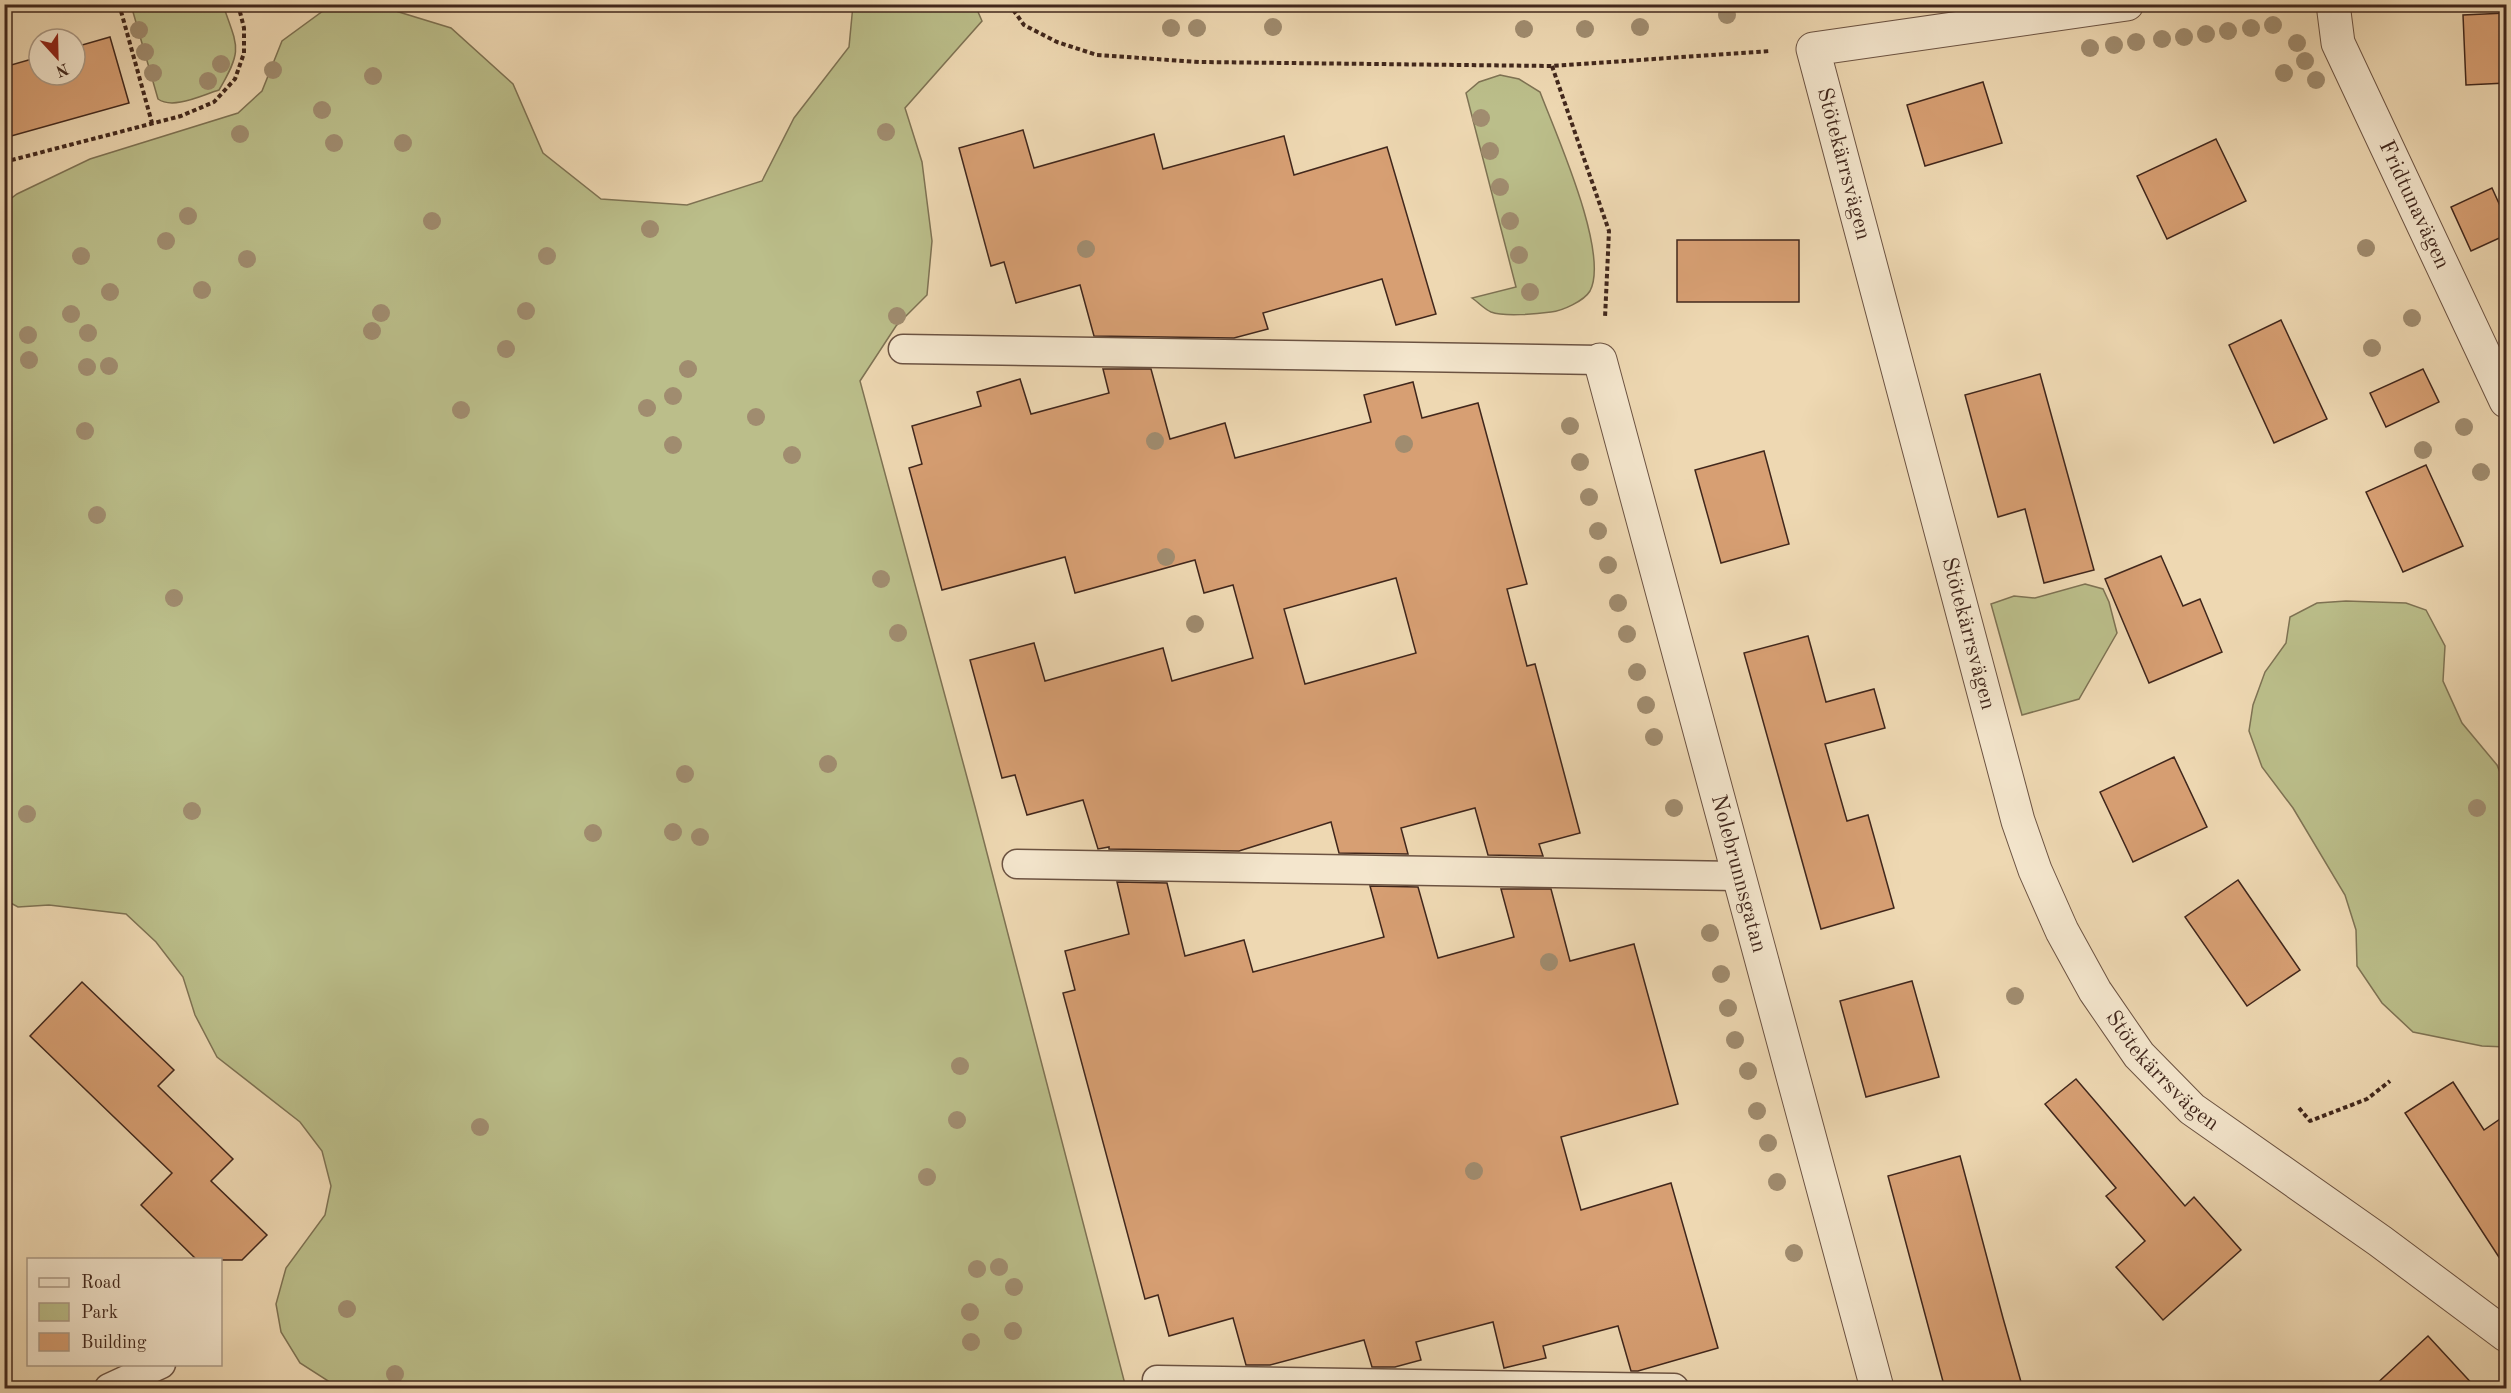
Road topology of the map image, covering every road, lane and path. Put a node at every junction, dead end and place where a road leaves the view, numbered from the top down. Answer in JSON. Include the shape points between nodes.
{"nodes":[{"id":1,"x":119,"y":4,"type":"edge"},
{"id":2,"x":238,"y":4,"type":"edge"},
{"id":3,"x":1009,"y":4,"type":"edge"},
{"id":4,"x":2127,"y":4,"type":"edge"},
{"id":5,"x":2333,"y":4,"type":"edge"},
{"id":6,"x":1813,"y":48,"type":"junction"},
{"id":7,"x":1552,"y":66,"type":"junction"},
{"id":8,"x":152,"y":123,"type":"junction"},
{"id":9,"x":4,"y":162,"type":"edge"},
{"id":10,"x":903,"y":349,"type":"dead end"},
{"id":11,"x":1600,"y":360,"type":"junction"},
{"id":12,"x":2506,"y":401,"type":"edge"},
{"id":13,"x":1017,"y":864,"type":"dead end"},
{"id":14,"x":1737,"y":876,"type":"junction"},
{"id":15,"x":2390,"y":1081,"type":"dead end"},
{"id":16,"x":2299,"y":1108,"type":"dead end"},
{"id":17,"x":2506,"y":1335,"type":"edge"},
{"id":18,"x":159,"y":1366,"type":"edge"},
{"id":19,"x":1157,"y":1380,"type":"dead end"},
{"id":20,"x":109,"y":1389,"type":"edge"},
{"id":21,"x":1674,"y":1389,"type":"edge"},
{"id":22,"x":1877,"y":1389,"type":"edge"}],
"edges":[{"from":1,"to":8,"type":"path"},
{"from":2,"to":8,"type":"path","via":[[244,28],[244,53],[235,79],[214,102]]},
{"from":3,"to":7,"type":"path","via":[[1024,26],[1057,42],[1097,54],[1199,62]]},
{"from":4,"to":6,"type":"street"},
{"from":5,"to":12,"type":"street","name":"Fridtunavägen","via":[[2338,43]]},
{"from":6,"to":7,"type":"path"},
{"from":6,"to":17,"type":"street","name":"Stötekärrsvägen","via":[[2018,821],[2067,941],[2095,992],[2139,1055],[2192,1109]]},
{"from":7,"to":11,"type":"path","via":[[1609,231],[1608,291]]},
{"from":8,"to":9,"type":"path"},
{"from":10,"to":11,"type":"lane"},
{"from":11,"to":14,"type":"street","name":"Nolebrunnsgatan"},
{"from":13,"to":14,"type":"lane"},
{"from":14,"to":22,"type":"street","name":"Nolebrunnsgatan"},
{"from":15,"to":16,"type":"path","via":[[2367,1099],[2310,1121]]},
{"from":18,"to":20,"type":"lane"},
{"from":19,"to":21,"type":"lane"}]}
